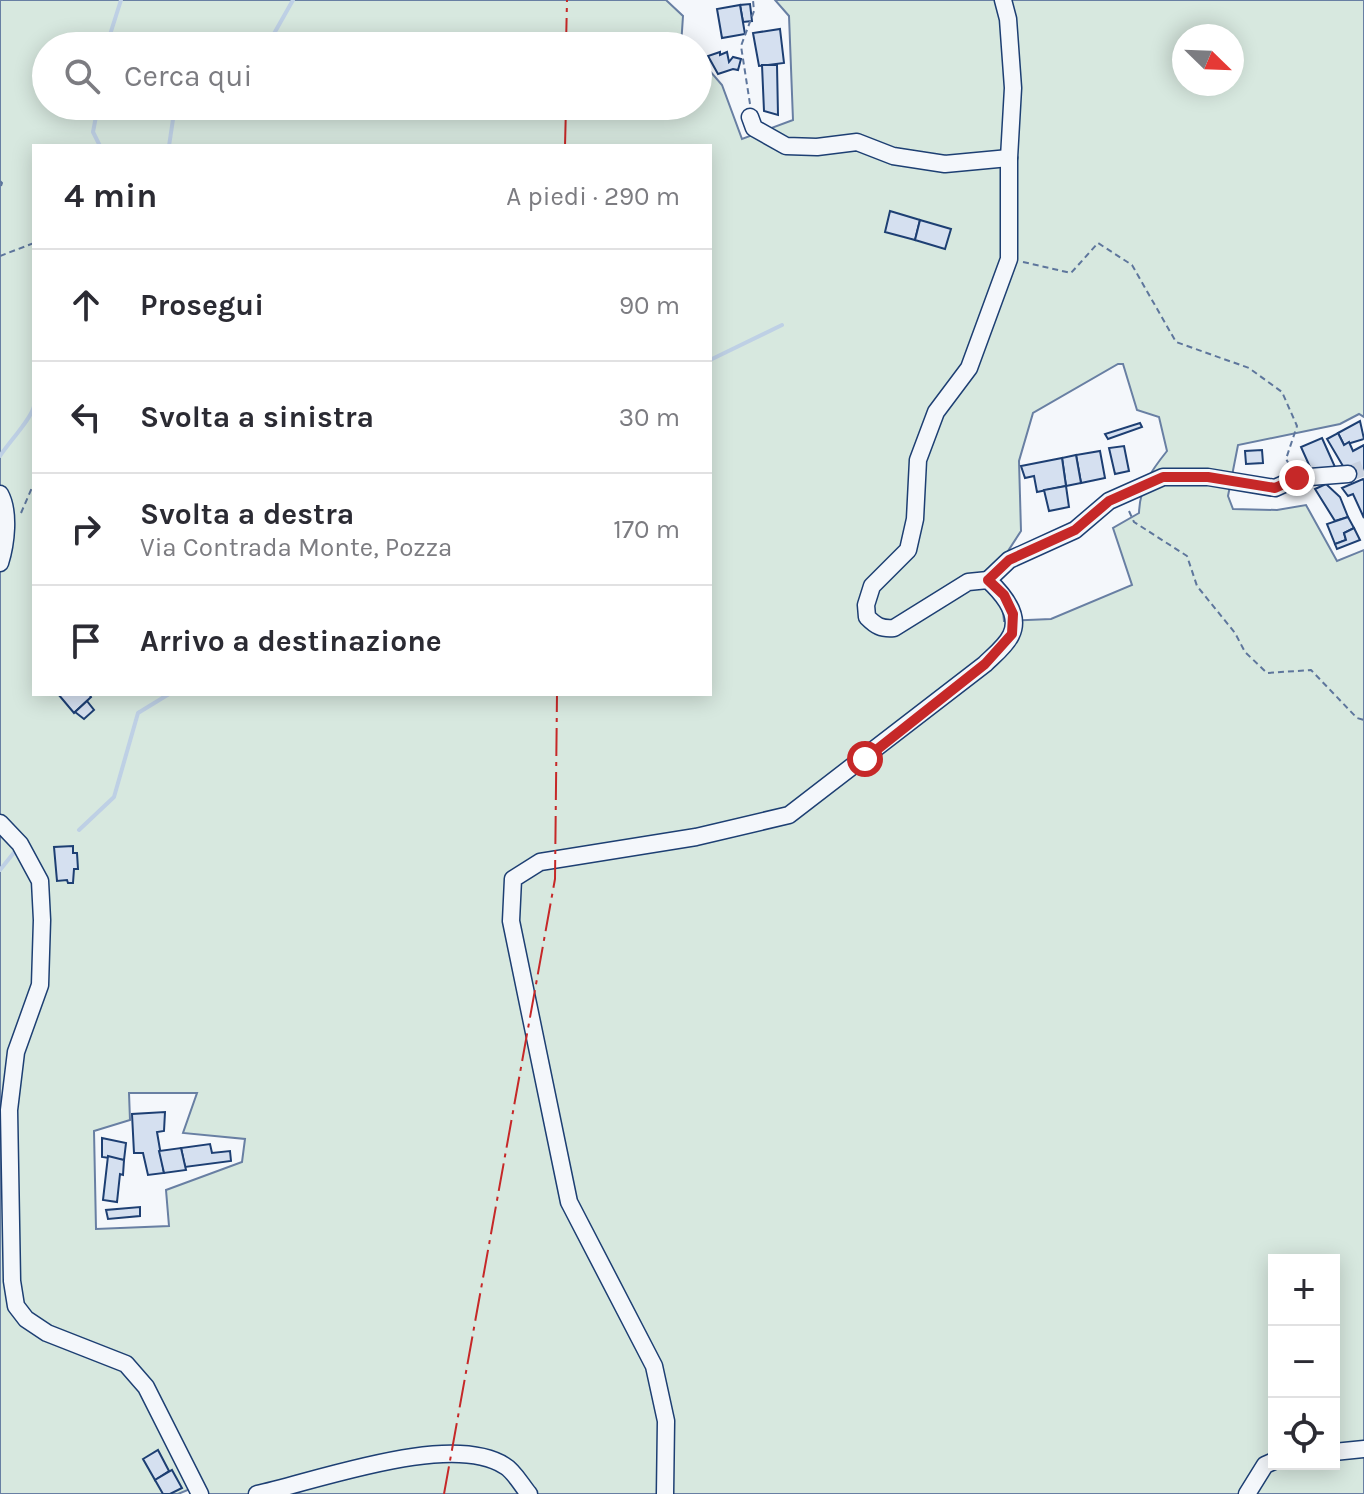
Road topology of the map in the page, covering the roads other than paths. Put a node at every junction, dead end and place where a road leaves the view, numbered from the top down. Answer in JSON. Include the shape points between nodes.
{"nodes":[{"id":1,"x":1003,"y":0,"type":"edge"},
{"id":2,"x":750,"y":117,"type":"road end"},
{"id":3,"x":1009,"y":158,"type":"junction"},
{"id":4,"x":1348,"y":474,"type":"tunnel mouth"},
{"id":5,"x":0,"y":494,"type":"edge"},
{"id":6,"x":0,"y":563,"type":"edge"},
{"id":7,"x":988,"y":580,"type":"junction"},
{"id":8,"x":0,"y":823,"type":"edge"},
{"id":9,"x":1364,"y":1449,"type":"edge"},
{"id":10,"x":1340,"y":1451,"type":"edge"},
{"id":11,"x":1268,"y":1464,"type":"edge"},
{"id":12,"x":200,"y":1494,"type":"edge"},
{"id":13,"x":257,"y":1494,"type":"edge"},
{"id":14,"x":529,"y":1494,"type":"edge"},
{"id":15,"x":665,"y":1494,"type":"edge"},
{"id":16,"x":1247,"y":1494,"type":"edge"}],
"edges":[{"from":1,"to":3,"type":"street","via":[[1013,88]]},
{"from":2,"to":3,"type":"street","via":[[754,128],[786,146],[857,142],[893,156],[945,164]]},
{"from":3,"to":7,"type":"street","via":[[1009,259],[969,368],[936,412],[918,460],[908,550],[872,586],[867,617],[883,629],[894,628],[968,582]]},
{"from":4,"to":7,"type":"street","via":[[1297,478],[1275,488],[1208,477],[1163,477],[1109,501],[1075,530],[1009,560]]},
{"from":5,"to":6,"type":"street","via":[[6,547]]},
{"from":7,"to":15,"type":"street","via":[[1004,595],[1013,614],[1012,634],[985,664],[789,815],[696,837],[540,862],[513,879],[511,921],[569,1202],[654,1366],[666,1421]]},
{"from":8,"to":12,"type":"street","via":[[20,844],[40,881],[42,920],[40,985],[16,1052],[9,1110],[16,1306],[47,1333],[126,1364],[146,1387]]},
{"from":9,"to":10,"type":"street"},
{"from":11,"to":16,"type":"street"},
{"from":13,"to":14,"type":"street","via":[[431,1454],[471,1455],[505,1466]]}]}
